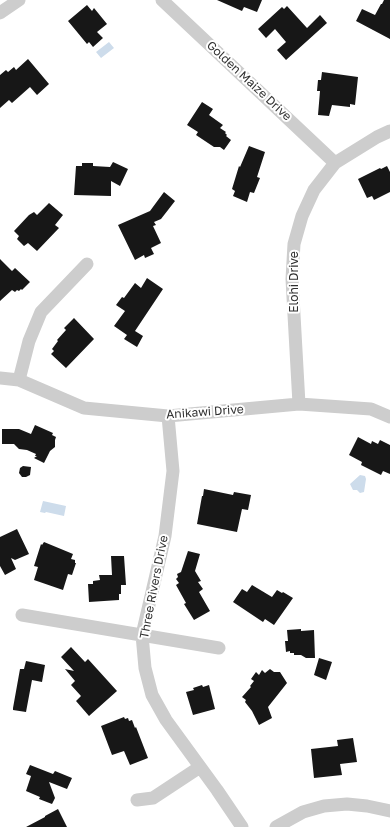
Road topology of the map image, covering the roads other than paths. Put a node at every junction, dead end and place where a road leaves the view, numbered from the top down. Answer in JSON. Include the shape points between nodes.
{"nodes":[{"id":1,"x":19,"y":0,"type":"edge"},
{"id":2,"x":162,"y":0,"type":"edge"},
{"id":3,"x":0,"y":13,"type":"edge"},
{"id":4,"x":390,"y":131,"type":"edge"},
{"id":5,"x":335,"y":163,"type":"junction"},
{"id":6,"x":87,"y":264,"type":"dead end"},
{"id":7,"x":0,"y":378,"type":"edge"},
{"id":8,"x":19,"y":380,"type":"junction"},
{"id":9,"x":299,"y":404,"type":"junction"},
{"id":10,"x":168,"y":416,"type":"junction"},
{"id":11,"x":390,"y":417,"type":"edge"},
{"id":12,"x":22,"y":615,"type":"dead end"},
{"id":13,"x":142,"y":635,"type":"junction"},
{"id":14,"x":219,"y":648,"type":"dead end"},
{"id":15,"x":200,"y":768,"type":"junction"},
{"id":16,"x":137,"y":800,"type":"dead end"},
{"id":17,"x":390,"y":811,"type":"edge"},
{"id":18,"x":242,"y":827,"type":"edge"},
{"id":19,"x":276,"y":827,"type":"edge"}],
"edges":[{"from":1,"to":3,"type":"street"},
{"from":2,"to":5,"type":"street","name":"Golden Maize Drive"},
{"from":4,"to":5,"type":"street","name":"Elohi Drive"},
{"from":5,"to":9,"type":"street","name":"Elohi Drive","via":[[314,190],[302,216],[294,244],[292,279]]},
{"from":6,"to":8,"type":"street","via":[[41,312],[29,341]]},
{"from":7,"to":8,"type":"street","name":"Anikawi Drive"},
{"from":8,"to":10,"type":"street","name":"Anikawi Drive","via":[[84,408]]},
{"from":9,"to":10,"type":"street","name":"Anikawi Drive"},
{"from":9,"to":11,"type":"street","name":"Anikawi Drive","via":[[371,409]]},
{"from":10,"to":13,"type":"street","name":"Three Rivers Drive","via":[[174,471],[165,536]]},
{"from":12,"to":13,"type":"street"},
{"from":13,"to":14,"type":"street"},
{"from":13,"to":15,"type":"street","name":"Three Rivers Drive","via":[[145,668],[152,695],[166,720]]},
{"from":15,"to":16,"type":"street","via":[[153,798]]},
{"from":15,"to":18,"type":"street","name":"Three Rivers Drive"},
{"from":17,"to":19,"type":"street","via":[[346,804],[324,806],[303,812]]}]}
